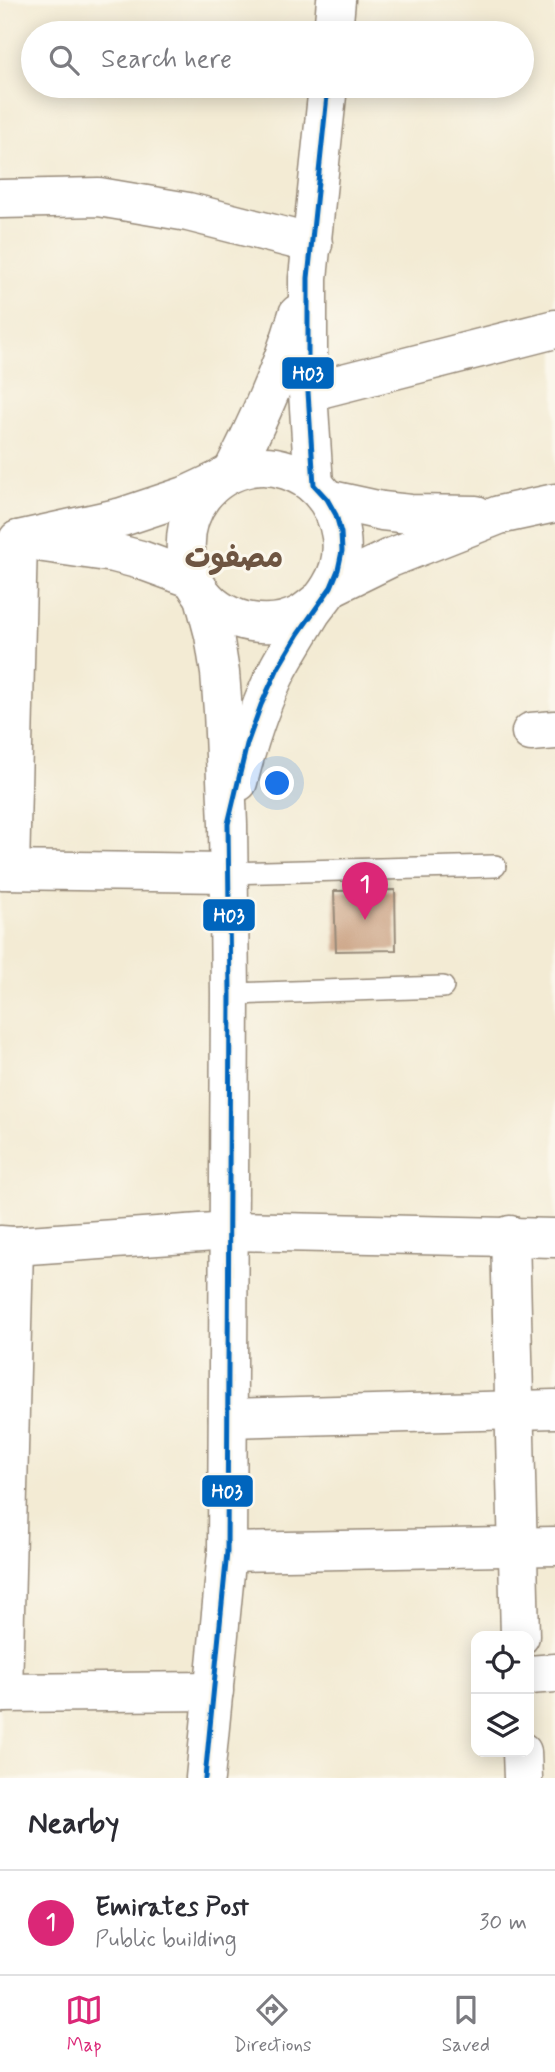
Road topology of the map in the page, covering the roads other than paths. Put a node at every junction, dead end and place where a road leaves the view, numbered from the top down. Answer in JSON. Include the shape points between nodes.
{"nodes":[{"id":1,"x":336,"y":0,"type":"edge"},
{"id":2,"x":334,"y":21,"type":"edge"},
{"id":3,"x":327,"y":98,"type":"edge"},
{"id":4,"x":0,"y":199,"type":"edge"},
{"id":5,"x":310,"y":261,"type":"junction"},
{"id":6,"x":555,"y":329,"type":"edge"},
{"id":7,"x":308,"y":392,"type":"junction"},
{"id":8,"x":224,"y":477,"type":"junction"},
{"id":9,"x":321,"y":492,"type":"junction"},
{"id":10,"x":555,"y":503,"type":"edge"},
{"id":11,"x":499,"y":515,"type":"junction"},
{"id":12,"x":9,"y":539,"type":"edge"},
{"id":13,"x":198,"y":588,"type":"junction"},
{"id":14,"x":325,"y":594,"type":"junction"},
{"id":15,"x":228,"y":824,"type":"junction"},
{"id":16,"x":495,"y":866,"type":"dead end"},
{"id":17,"x":5,"y":870,"type":"edge"},
{"id":18,"x":228,"y":873,"type":"junction"},
{"id":19,"x":443,"y":987,"type":"dead end"},
{"id":20,"x":230,"y":994,"type":"junction"},
{"id":21,"x":229,"y":1231,"type":"junction"},
{"id":22,"x":510,"y":1235,"type":"junction"},
{"id":23,"x":555,"y":1238,"type":"edge"},
{"id":24,"x":7,"y":1245,"type":"edge"},
{"id":25,"x":555,"y":1409,"type":"edge"},
{"id":26,"x":514,"y":1410,"type":"junction"},
{"id":27,"x":228,"y":1418,"type":"junction"},
{"id":28,"x":517,"y":1546,"type":"junction"},
{"id":29,"x":555,"y":1546,"type":"edge"},
{"id":30,"x":227,"y":1552,"type":"junction"},
{"id":31,"x":520,"y":1631,"type":"edge"},
{"id":32,"x":555,"y":1673,"type":"edge"},
{"id":33,"x":534,"y":1675,"type":"edge"},
{"id":34,"x":214,"y":1691,"type":"junction"},
{"id":35,"x":1,"y":1693,"type":"edge"},
{"id":36,"x":522,"y":1757,"type":"edge"},
{"id":37,"x":205,"y":1778,"type":"edge"},
{"id":38,"x":523,"y":1778,"type":"edge"}],
"edges":[{"from":1,"to":2,"type":"street"},
{"from":3,"to":5,"type":"street"},
{"from":4,"to":5,"type":"street","via":[[99,197],[188,212]]},
{"from":5,"to":7,"type":"street"},
{"from":5,"to":8,"type":"street","via":[[276,377],[256,425]]},
{"from":6,"to":7,"type":"street"},
{"from":7,"to":9,"type":"street"},
{"from":8,"to":9,"type":"street","via":[[254,466],[276,467],[296,473]]},
{"from":8,"to":12,"type":"street","via":[[122,517]]},
{"from":8,"to":13,"type":"street","via":[[200,498],[187,527],[186,559]]},
{"from":9,"to":11,"type":"street","via":[[382,511]]},
{"from":9,"to":14,"type":"street","via":[[336,515],[342,551]]},
{"from":10,"to":11,"type":"street"},
{"from":11,"to":14,"type":"street","via":[[390,558]]},
{"from":12,"to":13,"type":"street","via":[[114,553],[167,568]]},
{"from":12,"to":17,"type":"street"},
{"from":13,"to":14,"type":"street","via":[[220,611],[261,624],[302,614]]},
{"from":13,"to":15,"type":"street","via":[[214,635],[220,673]]},
{"from":14,"to":15,"type":"street","via":[[278,668],[261,705]]},
{"from":15,"to":18,"type":"street"},
{"from":16,"to":18,"type":"lane"},
{"from":17,"to":18,"type":"street"},
{"from":18,"to":20,"type":"street"},
{"from":19,"to":20,"type":"lane"},
{"from":20,"to":21,"type":"street"},
{"from":21,"to":22,"type":"street"},
{"from":21,"to":24,"type":"street"},
{"from":21,"to":27,"type":"street"},
{"from":22,"to":23,"type":"street"},
{"from":22,"to":26,"type":"street"},
{"from":24,"to":35,"type":"street"},
{"from":25,"to":26,"type":"street"},
{"from":26,"to":27,"type":"street"},
{"from":26,"to":28,"type":"street"},
{"from":27,"to":30,"type":"street"},
{"from":28,"to":29,"type":"street"},
{"from":28,"to":30,"type":"street"},
{"from":28,"to":31,"type":"street"},
{"from":30,"to":34,"type":"street"},
{"from":32,"to":33,"type":"street"},
{"from":34,"to":35,"type":"street"},
{"from":34,"to":37,"type":"street"},
{"from":36,"to":38,"type":"street"}]}
